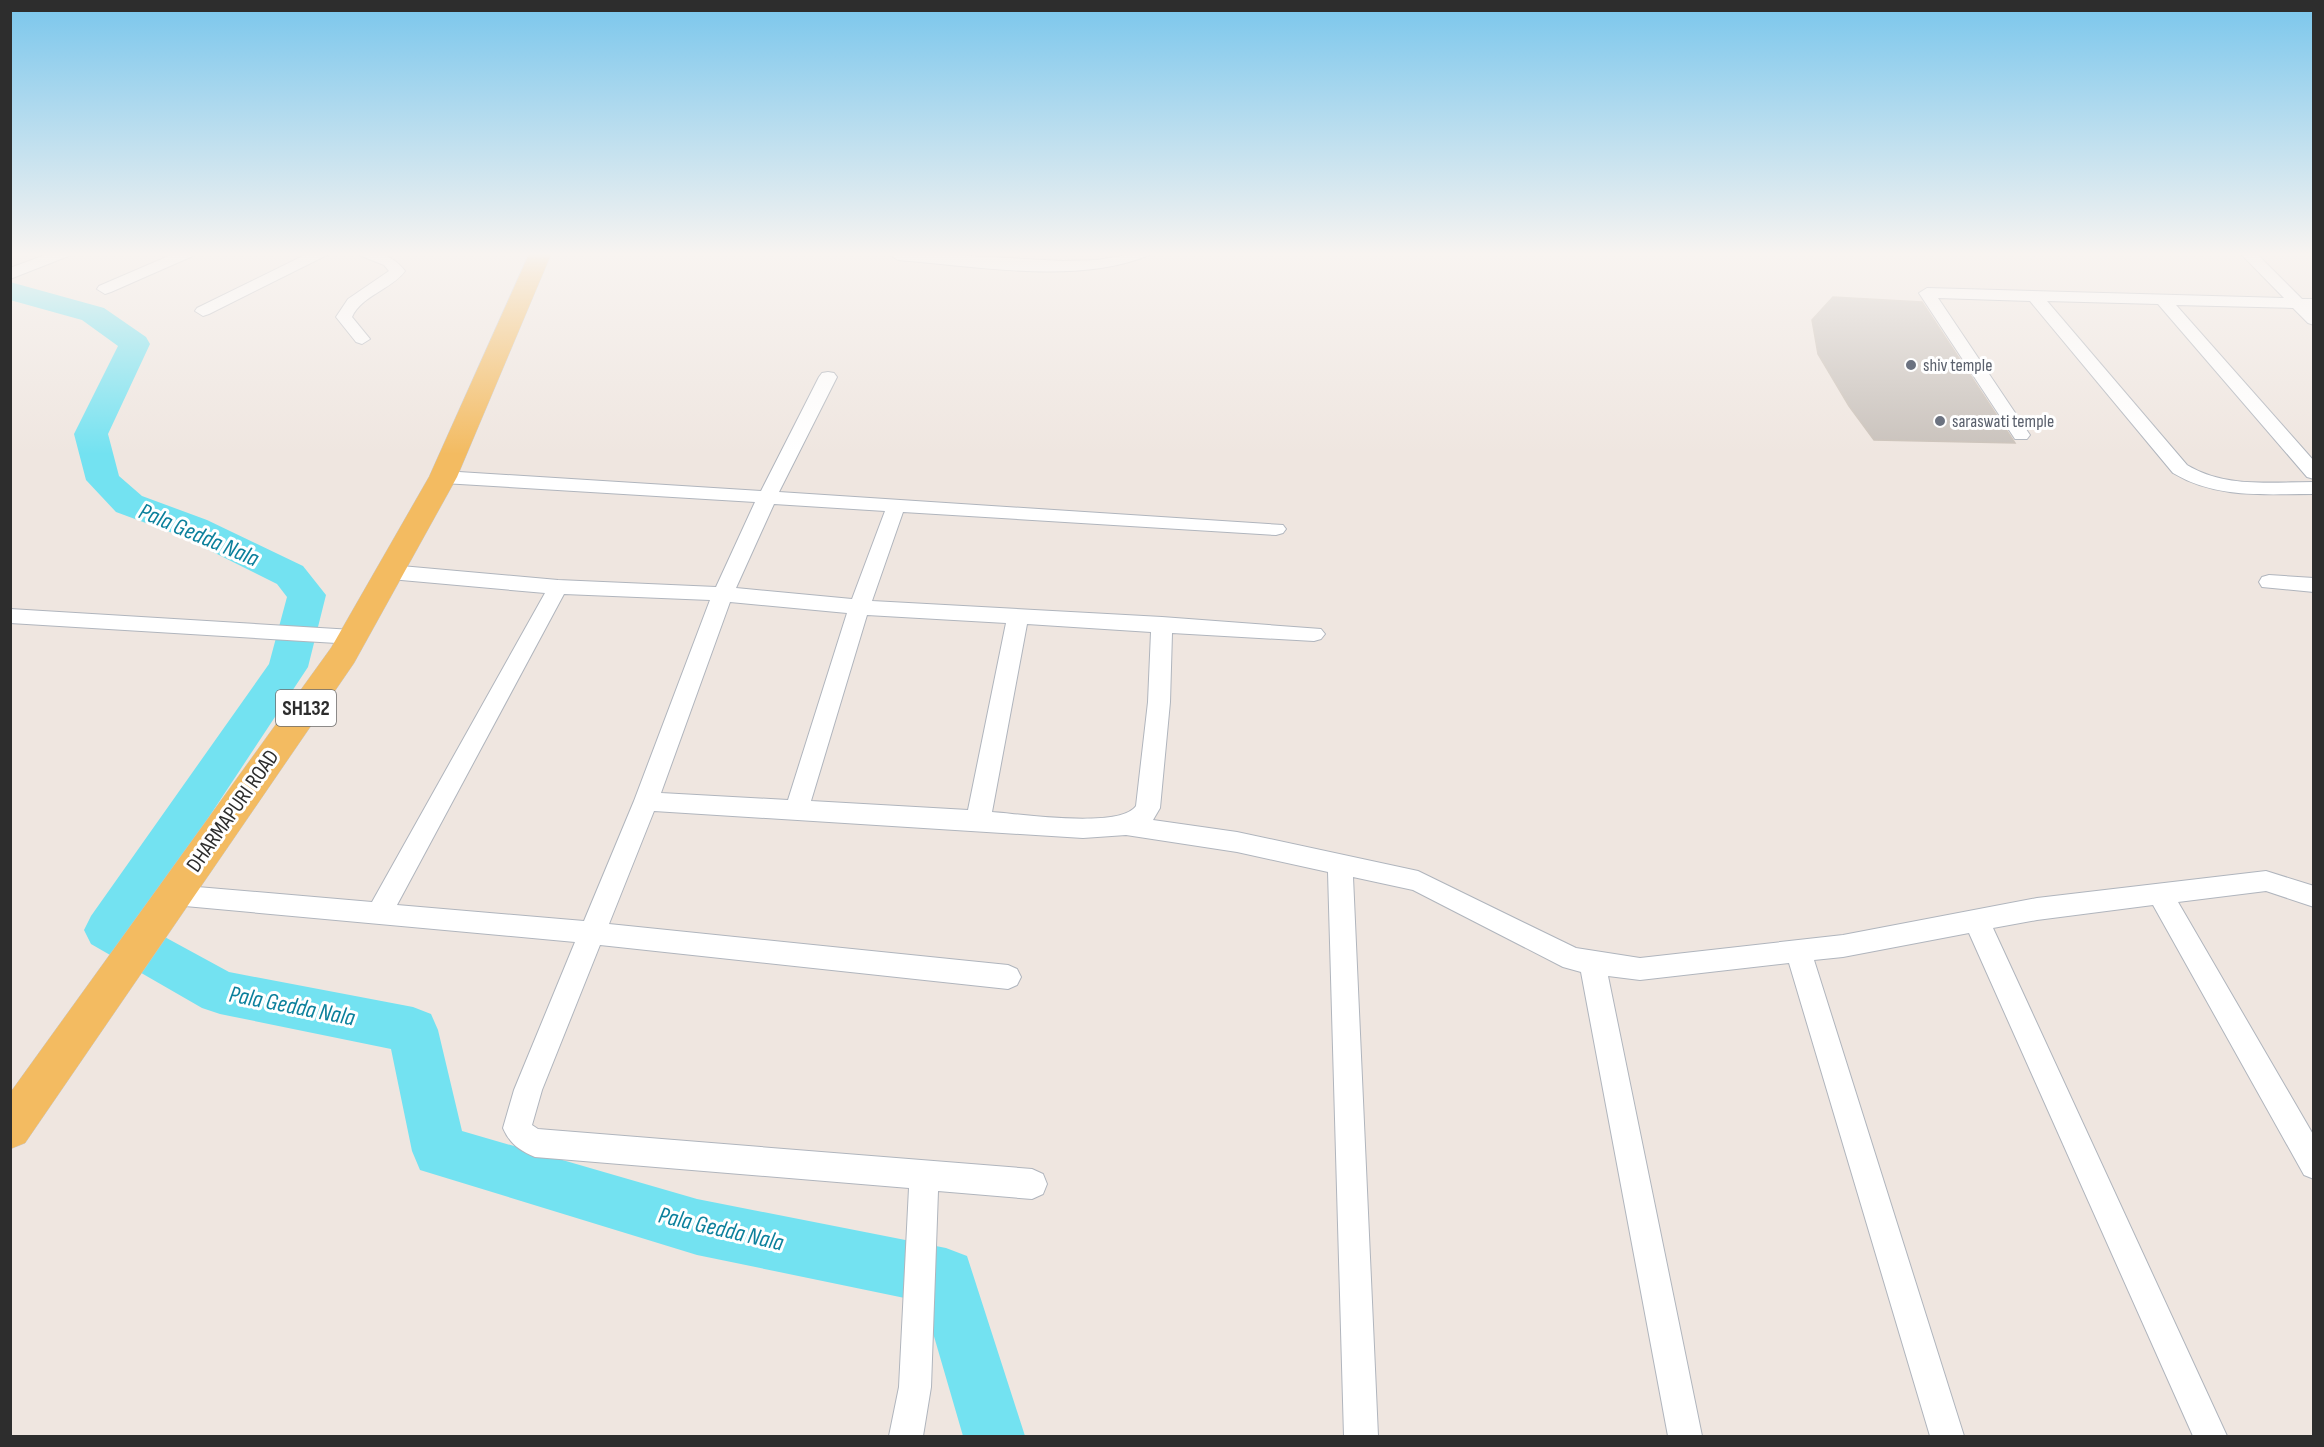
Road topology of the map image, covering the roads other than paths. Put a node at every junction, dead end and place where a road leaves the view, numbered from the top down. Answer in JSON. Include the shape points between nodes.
{"nodes":[{"id":1,"x":346,"y":320,"type":"edge"},
{"id":2,"x":512,"y":320,"type":"edge"},
{"id":3,"x":1945,"y":320,"type":"edge"},
{"id":4,"x":2054,"y":320,"type":"edge"},
{"id":5,"x":2180,"y":320,"type":"edge"},
{"id":6,"x":362,"y":339,"type":"dead end"},
{"id":7,"x":828,"y":377,"type":"dead end"},
{"id":8,"x":2021,"y":435,"type":"dead end"},
{"id":9,"x":2313,"y":473,"type":"edge"},
{"id":10,"x":443,"y":477,"type":"junction"},
{"id":11,"x":2313,"y":489,"type":"edge"},
{"id":12,"x":767,"y":498,"type":"junction"},
{"id":13,"x":896,"y":506,"type":"junction"},
{"id":14,"x":1276,"y":529,"type":"dead end"},
{"id":15,"x":390,"y":572,"type":"junction"},
{"id":16,"x":2269,"y":582,"type":"dead end"},
{"id":17,"x":2313,"y":585,"type":"edge"},
{"id":18,"x":558,"y":587,"type":"junction"},
{"id":19,"x":723,"y":594,"type":"junction"},
{"id":20,"x":859,"y":607,"type":"junction"},
{"id":21,"x":1018,"y":615,"type":"junction"},
{"id":22,"x":10,"y":616,"type":"edge"},
{"id":23,"x":1162,"y":624,"type":"junction"},
{"id":24,"x":1314,"y":634,"type":"dead end"},
{"id":25,"x":353,"y":637,"type":"junction"},
{"id":26,"x":646,"y":801,"type":"junction"},
{"id":27,"x":797,"y":809,"type":"junction"},
{"id":28,"x":978,"y":820,"type":"junction"},
{"id":29,"x":1126,"y":825,"type":"junction"},
{"id":30,"x":1340,"y":863,"type":"junction"},
{"id":31,"x":2160,"y":894,"type":"junction"},
{"id":32,"x":174,"y":895,"type":"junction"},
{"id":33,"x":2313,"y":897,"type":"edge"},
{"id":34,"x":380,"y":912,"type":"junction"},
{"id":35,"x":1977,"y":921,"type":"junction"},
{"id":36,"x":592,"y":933,"type":"junction"},
{"id":37,"x":1798,"y":951,"type":"junction"},
{"id":38,"x":1592,"y":962,"type":"junction"},
{"id":39,"x":1008,"y":977,"type":"dead end"},
{"id":40,"x":10,"y":1129,"type":"edge"},
{"id":41,"x":2313,"y":1165,"type":"edge"},
{"id":42,"x":924,"y":1175,"type":"junction"},
{"id":43,"x":1032,"y":1184,"type":"dead end"},
{"id":44,"x":906,"y":1437,"type":"edge"},
{"id":45,"x":1361,"y":1437,"type":"edge"},
{"id":46,"x":1685,"y":1437,"type":"edge"},
{"id":47,"x":1947,"y":1437,"type":"edge"},
{"id":48,"x":2210,"y":1437,"type":"edge"}],
"edges":[{"from":1,"to":6,"type":"street"},
{"from":2,"to":10,"type":"main road","name":"DHARMAPURI ROAD","number":"SH132"},
{"from":3,"to":8,"type":"street"},
{"from":4,"to":11,"type":"street","via":[[2180,470],[2191,478],[2218,486]]},
{"from":5,"to":9,"type":"street"},
{"from":7,"to":12,"type":"street"},
{"from":10,"to":12,"type":"street"},
{"from":10,"to":15,"type":"main road","name":"DHARMAPURI ROAD","number":"SH132"},
{"from":12,"to":13,"type":"street"},
{"from":12,"to":19,"type":"street"},
{"from":13,"to":14,"type":"street"},
{"from":13,"to":20,"type":"street"},
{"from":15,"to":18,"type":"street"},
{"from":15,"to":25,"type":"main road","name":"DHARMAPURI ROAD","number":"SH132"},
{"from":16,"to":17,"type":"street"},
{"from":18,"to":19,"type":"street"},
{"from":18,"to":34,"type":"street"},
{"from":19,"to":20,"type":"street"},
{"from":19,"to":26,"type":"street"},
{"from":20,"to":21,"type":"street"},
{"from":20,"to":27,"type":"street"},
{"from":21,"to":23,"type":"street"},
{"from":21,"to":28,"type":"street"},
{"from":22,"to":25,"type":"street"},
{"from":23,"to":24,"type":"street"},
{"from":23,"to":29,"type":"street","via":[[1148,808],[1141,818]]},
{"from":25,"to":32,"type":"main road","name":"DHARMAPURI ROAD","number":"SH132"},
{"from":26,"to":27,"type":"street"},
{"from":26,"to":36,"type":"street"},
{"from":27,"to":28,"type":"street"},
{"from":28,"to":29,"type":"street","via":[[1083,828]]},
{"from":29,"to":30,"type":"street"},
{"from":30,"to":38,"type":"street","via":[[1418,881],[1572,959]]},
{"from":30,"to":45,"type":"street"},
{"from":31,"to":33,"type":"street","via":[[2266,881]]},
{"from":31,"to":35,"type":"street","via":[[2037,909]]},
{"from":31,"to":41,"type":"street"},
{"from":32,"to":34,"type":"street"},
{"from":32,"to":40,"type":"main road","name":"DHARMAPURI ROAD","number":"SH132"},
{"from":34,"to":36,"type":"street"},
{"from":35,"to":37,"type":"street"},
{"from":35,"to":48,"type":"street"},
{"from":36,"to":39,"type":"street"},
{"from":36,"to":42,"type":"street","via":[[528,1090],[517,1128],[524,1137],[535,1143]]},
{"from":37,"to":38,"type":"street","via":[[1640,969]]},
{"from":37,"to":47,"type":"street"},
{"from":38,"to":46,"type":"street"},
{"from":42,"to":43,"type":"street"},
{"from":42,"to":44,"type":"street","via":[[915,1387]]}]}
